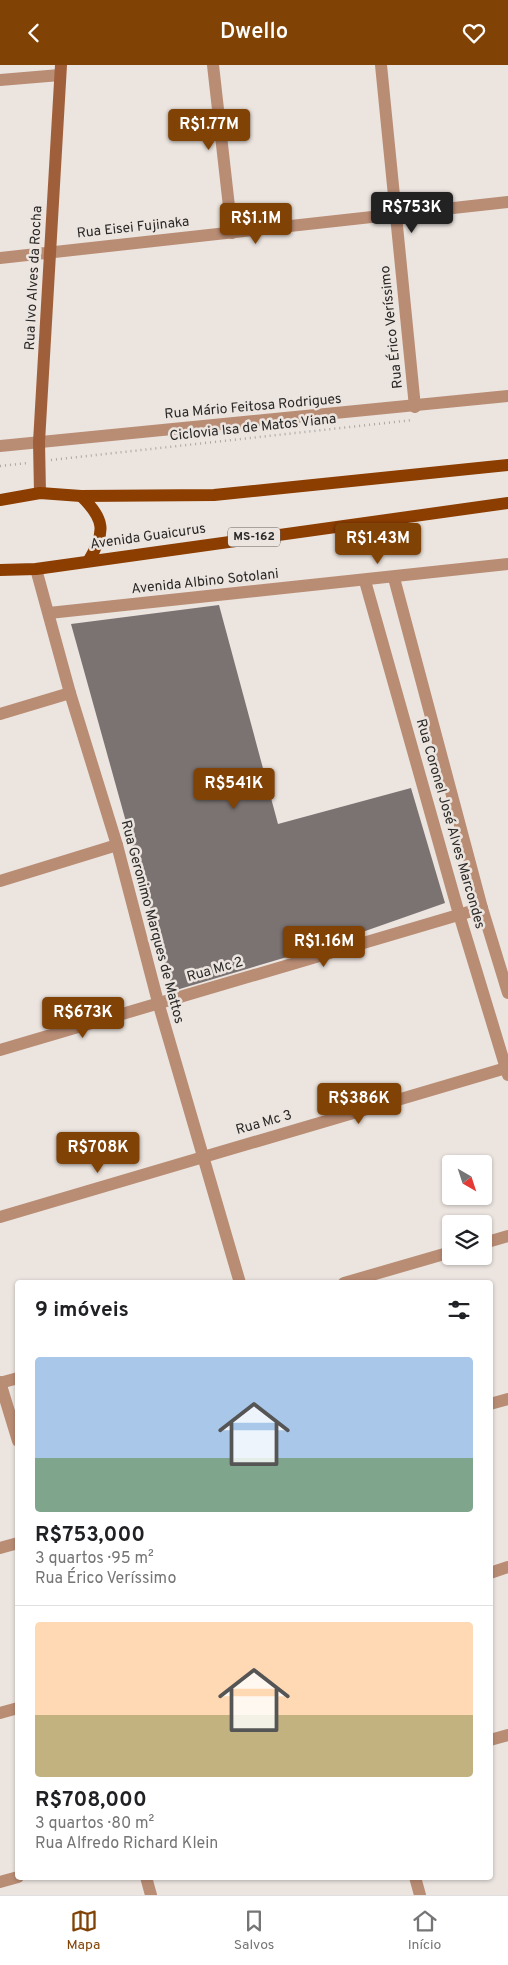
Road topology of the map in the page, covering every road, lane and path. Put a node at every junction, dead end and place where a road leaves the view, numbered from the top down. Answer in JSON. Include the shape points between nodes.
{"nodes":[{"id":1,"x":213,"y":65,"type":"edge"},
{"id":2,"x":380,"y":65,"type":"edge"},
{"id":3,"x":61,"y":70,"type":"edge"},
{"id":4,"x":0,"y":80,"type":"edge"},
{"id":5,"x":508,"y":202,"type":"edge"},
{"id":6,"x":396,"y":215,"type":"junction"},
{"id":7,"x":232,"y":233,"type":"junction"},
{"id":8,"x":51,"y":252,"type":"junction"},
{"id":9,"x":0,"y":257,"type":"edge"},
{"id":10,"x":508,"y":396,"type":"edge"},
{"id":11,"x":417,"y":413,"type":"junction"},
{"id":12,"x":39,"y":442,"type":"junction"},
{"id":13,"x":0,"y":446,"type":"edge"},
{"id":14,"x":39,"y":461,"type":"junction"},
{"id":15,"x":508,"y":465,"type":"edge"},
{"id":16,"x":0,"y":466,"type":"edge"},
{"id":17,"x":40,"y":493,"type":"junction"},
{"id":18,"x":81,"y":496,"type":"junction"},
{"id":19,"x":0,"y":500,"type":"edge"},
{"id":20,"x":508,"y":503,"type":"edge"},
{"id":21,"x":89,"y":560,"type":"junction"},
{"id":22,"x":508,"y":564,"type":"edge"},
{"id":23,"x":36,"y":569,"type":"junction"},
{"id":24,"x":0,"y":570,"type":"edge"},
{"id":25,"x":394,"y":577,"type":"junction"},
{"id":26,"x":365,"y":581,"type":"junction"},
{"id":27,"x":48,"y":613,"type":"junction"},
{"id":28,"x":70,"y":693,"type":"junction"},
{"id":29,"x":0,"y":714,"type":"edge"},
{"id":30,"x":117,"y":845,"type":"junction"},
{"id":31,"x":0,"y":881,"type":"edge"},
{"id":32,"x":482,"y":908,"type":"junction"},
{"id":33,"x":459,"y":914,"type":"junction"},
{"id":34,"x":508,"y":993,"type":"edge"},
{"id":35,"x":158,"y":1002,"type":"junction"},
{"id":36,"x":0,"y":1050,"type":"edge"},
{"id":37,"x":507,"y":1071,"type":"edge"},
{"id":38,"x":204,"y":1157,"type":"junction"},
{"id":39,"x":0,"y":1217,"type":"edge"},
{"id":40,"x":508,"y":1236,"type":"edge"},
{"id":41,"x":492,"y":1241,"type":"edge"},
{"id":42,"x":442,"y":1255,"type":"edge"},
{"id":43,"x":239,"y":1280,"type":"edge"},
{"id":44,"x":354,"y":1280,"type":"edge"},
{"id":45,"x":15,"y":1379,"type":"edge"},
{"id":46,"x":0,"y":1383,"type":"edge"},
{"id":47,"x":508,"y":1399,"type":"edge"},
{"id":48,"x":493,"y":1403,"type":"edge"},
{"id":49,"x":15,"y":1431,"type":"edge"},
{"id":50,"x":15,"y":1544,"type":"edge"},
{"id":51,"x":0,"y":1548,"type":"edge"},
{"id":52,"x":508,"y":1567,"type":"edge"},
{"id":53,"x":493,"y":1572,"type":"edge"},
{"id":54,"x":15,"y":1709,"type":"edge"},
{"id":55,"x":0,"y":1713,"type":"edge"},
{"id":56,"x":508,"y":1735,"type":"edge"},
{"id":57,"x":493,"y":1740,"type":"edge"},
{"id":58,"x":15,"y":1878,"type":"edge"},
{"id":59,"x":147,"y":1880,"type":"edge"},
{"id":60,"x":416,"y":1880,"type":"edge"},
{"id":61,"x":0,"y":1882,"type":"edge"},
{"id":62,"x":151,"y":1895,"type":"edge"},
{"id":63,"x":420,"y":1895,"type":"edge"}],
"edges":[{"from":1,"to":7,"type":"street"},
{"from":2,"to":6,"type":"street","name":"Rua Érico Veríssimo"},
{"from":3,"to":4,"type":"street"},
{"from":3,"to":8,"type":"street","name":"Rua Ivo Alves da Rocha"},
{"from":5,"to":6,"type":"street","name":"Rua Eisei Fujinaka"},
{"from":6,"to":7,"type":"street","name":"Rua Eisei Fujinaka"},
{"from":6,"to":11,"type":"street","name":"Rua Érico Veríssimo"},
{"from":7,"to":8,"type":"street","name":"Rua Eisei Fujinaka"},
{"from":8,"to":9,"type":"street","name":"Rua Eisei Fujinaka"},
{"from":8,"to":12,"type":"street","name":"Rua Ivo Alves da Rocha"},
{"from":10,"to":11,"type":"street","name":"Rua Mário Feitosa Rodrigues"},
{"from":11,"to":12,"type":"street","name":"Rua Mário Feitosa Rodrigues"},
{"from":11,"to":14,"type":"path","name":"Ciclovia Isa de Matos Viana"},
{"from":12,"to":13,"type":"street","name":"Rua Mário Feitosa Rodrigues"},
{"from":12,"to":14,"type":"street","name":"Rua Ivo Alves da Rocha"},
{"from":14,"to":16,"type":"path","name":"Ciclovia Isa de Matos Viana"},
{"from":14,"to":17,"type":"street","name":"Rua Ivo Alves da Rocha"},
{"from":15,"to":18,"type":"main road","via":[[214,495]]},
{"from":17,"to":18,"type":"main road"},
{"from":17,"to":19,"type":"main road"},
{"from":18,"to":21,"type":"main road","via":[[93,507],[102,529],[99,543]]},
{"from":20,"to":21,"type":"main road","name":"Avenida Guaicurus","number":"MS-162"},
{"from":21,"to":23,"type":"main road","name":"Avenida Guaicurus","number":"MS-162"},
{"from":22,"to":25,"type":"street","name":"Avenida Albino Sotolani"},
{"from":23,"to":24,"type":"main road","name":"Avenida Guaicurus","number":"MS-162"},
{"from":23,"to":27,"type":"street","name":"Rua Geronimo Marques de Mattos"},
{"from":25,"to":26,"type":"street","name":"Avenida Albino Sotolani"},
{"from":25,"to":32,"type":"street","name":"Rua Coronel José Alves Marcondes"},
{"from":26,"to":27,"type":"street","name":"Avenida Albino Sotolani"},
{"from":26,"to":33,"type":"street","name":"Rua Coronel José Alves Marcondes"},
{"from":27,"to":28,"type":"street","name":"Rua Geronimo Marques de Mattos"},
{"from":28,"to":29,"type":"street"},
{"from":28,"to":30,"type":"street","name":"Rua Geronimo Marques de Mattos"},
{"from":30,"to":31,"type":"street"},
{"from":30,"to":35,"type":"street","name":"Rua Geronimo Marques de Mattos"},
{"from":32,"to":33,"type":"street","name":"Rua Mc 2"},
{"from":32,"to":34,"type":"street","name":"Rua Coronel José Alves Marcondes"},
{"from":33,"to":35,"type":"street","name":"Rua Mc 2"},
{"from":33,"to":37,"type":"street","name":"Rua Coronel José Alves Marcondes"},
{"from":35,"to":36,"type":"street","name":"Rua Mc 2"},
{"from":35,"to":38,"type":"street","name":"Rua Geronimo Marques de Mattos"},
{"from":37,"to":38,"type":"street","name":"Rua Mc 3"},
{"from":38,"to":39,"type":"street","name":"Rua Mc 3"},
{"from":38,"to":43,"type":"street","name":"Rua Geronimo Marques de Mattos"},
{"from":40,"to":41,"type":"street"},
{"from":42,"to":44,"type":"street"},
{"from":45,"to":46,"type":"street"},
{"from":46,"to":49,"type":"street"},
{"from":47,"to":48,"type":"street"},
{"from":50,"to":51,"type":"street"},
{"from":52,"to":53,"type":"street"},
{"from":54,"to":55,"type":"street"},
{"from":56,"to":57,"type":"street"},
{"from":58,"to":61,"type":"street"},
{"from":59,"to":62,"type":"street"},
{"from":60,"to":63,"type":"street"}]}
